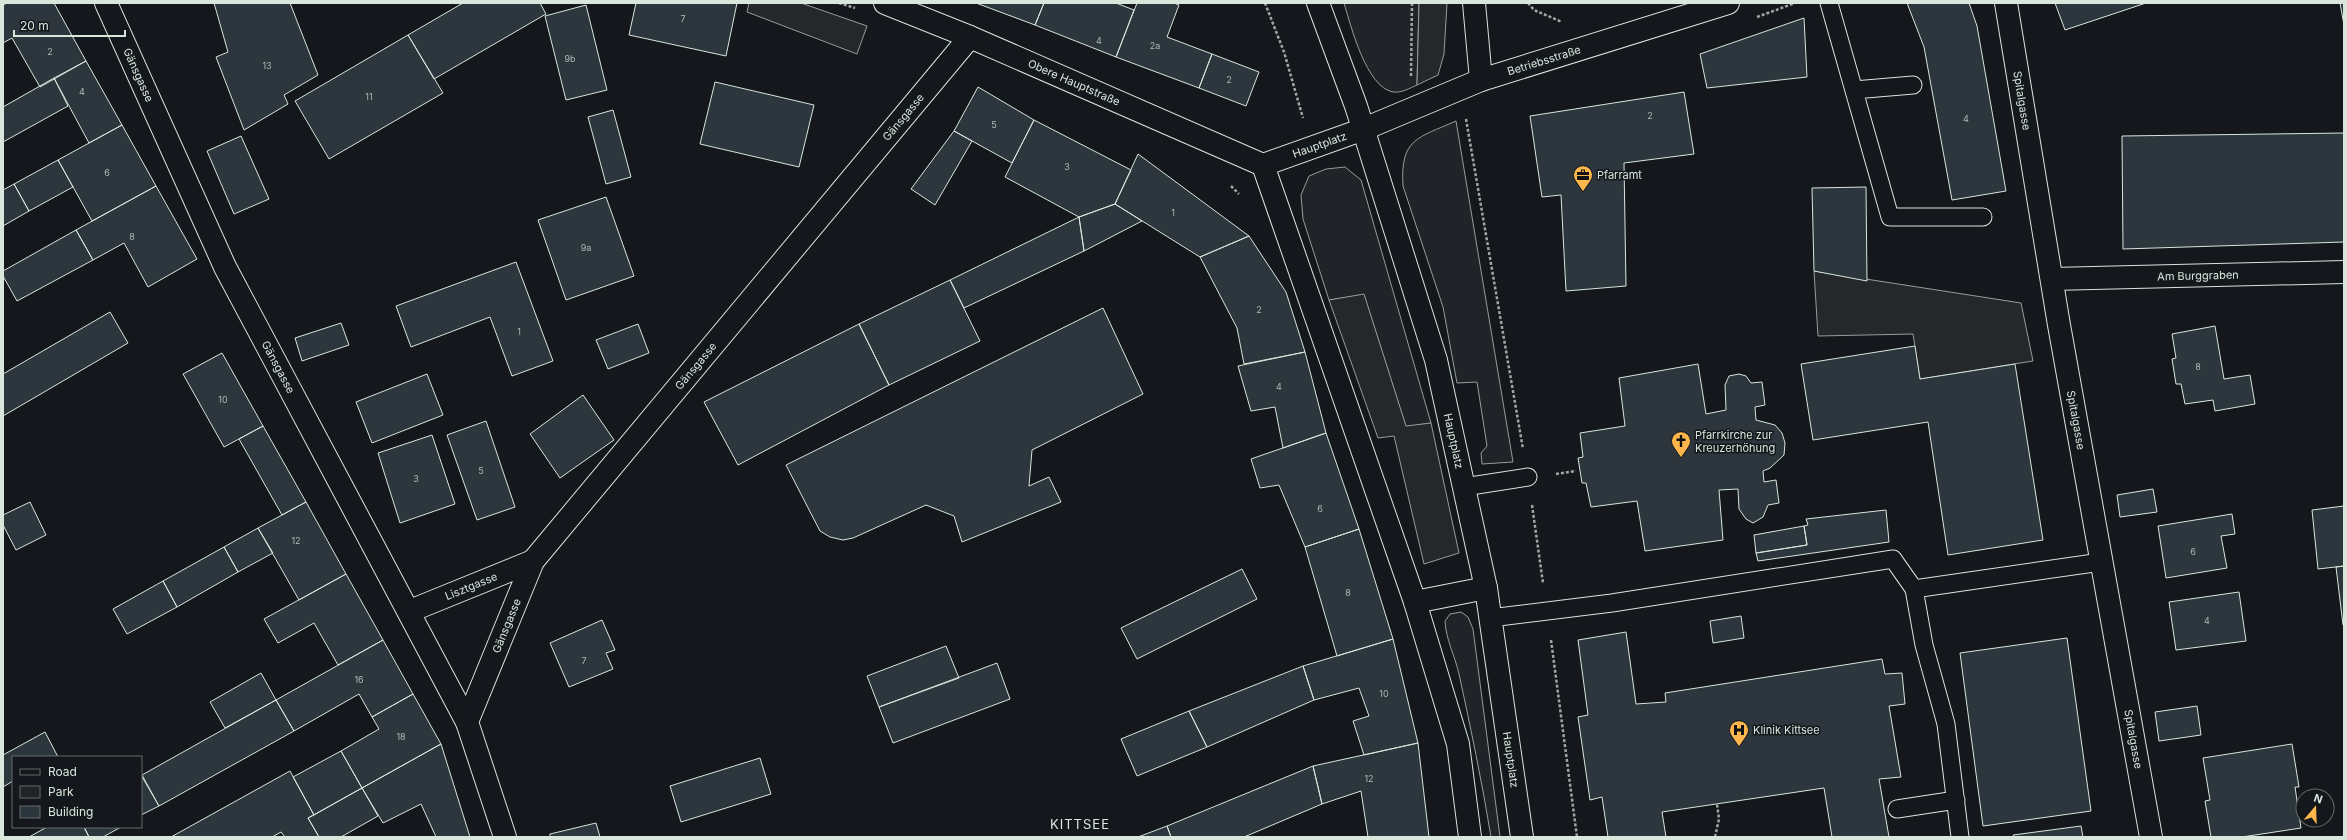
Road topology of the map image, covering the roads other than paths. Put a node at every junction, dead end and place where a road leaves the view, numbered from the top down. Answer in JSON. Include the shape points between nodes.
{"nodes":[{"id":1,"x":106,"y":3,"type":"edge"},
{"id":2,"x":885,"y":3,"type":"edge"},
{"id":3,"x":1318,"y":3,"type":"edge"},
{"id":4,"x":1474,"y":3,"type":"edge"},
{"id":5,"x":1728,"y":3,"type":"edge"},
{"id":6,"x":1829,"y":3,"type":"edge"},
{"id":7,"x":2006,"y":3,"type":"edge"},
{"id":8,"x":970,"y":36,"type":"junction"},
{"id":9,"x":1481,"y":80,"type":"junction"},
{"id":10,"x":1913,"y":85,"type":"dead end"},
{"id":11,"x":1854,"y":90,"type":"junction"},
{"id":12,"x":1364,"y":129,"type":"junction"},
{"id":13,"x":1263,"y":165,"type":"junction"},
{"id":14,"x":1983,"y":217,"type":"dead end"},
{"id":15,"x":2344,"y":272,"type":"edge"},
{"id":16,"x":2052,"y":279,"type":"junction"},
{"id":17,"x":1528,"y":478,"type":"dead end"},
{"id":18,"x":1464,"y":487,"type":"junction"},
{"id":19,"x":533,"y":561,"type":"junction"},
{"id":20,"x":2101,"y":562,"type":"junction"},
{"id":21,"x":1486,"y":588,"type":"junction"},
{"id":22,"x":1914,"y":589,"type":"junction"},
{"id":23,"x":1415,"y":602,"type":"junction"},
{"id":24,"x":410,"y":611,"type":"junction"},
{"id":25,"x":1490,"y":618,"type":"junction"},
{"id":26,"x":468,"y":722,"type":"junction"},
{"id":27,"x":1956,"y":800,"type":"junction"},
{"id":28,"x":1898,"y":809,"type":"dead end"},
{"id":29,"x":505,"y":837,"type":"edge"},
{"id":30,"x":1470,"y":837,"type":"edge"},
{"id":31,"x":1522,"y":837,"type":"edge"},
{"id":32,"x":1960,"y":837,"type":"edge"},
{"id":33,"x":2151,"y":837,"type":"edge"}],
"edges":[{"from":1,"to":24,"type":"street","name":"Gänsgasse","via":[[225,267]]},
{"from":2,"to":8,"type":"street","name":"Obere Hauptstraße"},
{"from":3,"to":12,"type":"street"},
{"from":4,"to":9,"type":"street"},
{"from":5,"to":9,"type":"street","name":"Betriebsstraße"},
{"from":6,"to":11,"type":"lane"},
{"from":7,"to":16,"type":"street","name":"Spitalgasse"},
{"from":8,"to":13,"type":"street","name":"Obere Hauptstraße"},
{"from":8,"to":19,"type":"street","name":"Gänsgasse"},
{"from":9,"to":12,"type":"street","name":"Betriebsstraße"},
{"from":10,"to":11,"type":"lane"},
{"from":11,"to":14,"type":"lane","via":[[1890,217]]},
{"from":12,"to":13,"type":"street","name":"Hauptplatz"},
{"from":12,"to":18,"type":"street","name":"Hauptplatz","via":[[1436,360]]},
{"from":13,"to":23,"type":"street"},
{"from":15,"to":16,"type":"street","name":"Am Burggraben"},
{"from":16,"to":20,"type":"street","name":"Spitalgasse"},
{"from":17,"to":18,"type":"lane"},
{"from":18,"to":21,"type":"street","name":"Hauptplatz"},
{"from":19,"to":24,"type":"street","name":"Lisztgasse"},
{"from":19,"to":26,"type":"street","name":"Gänsgasse"},
{"from":20,"to":22,"type":"lane"},
{"from":20,"to":33,"type":"street","name":"Spitalgasse"},
{"from":21,"to":23,"type":"street"},
{"from":21,"to":25,"type":"street","name":"Hauptplatz"},
{"from":22,"to":25,"type":"lane","via":[[1893,559],[1612,603]]},
{"from":22,"to":27,"type":"lane","via":[[1924,645],[1946,724]]},
{"from":23,"to":30,"type":"street","via":[[1458,744]]},
{"from":24,"to":26,"type":"street","name":"Gänsgasse"},
{"from":25,"to":31,"type":"street","name":"Hauptplatz"},
{"from":26,"to":29,"type":"street","name":"Gänsgasse"},
{"from":27,"to":28,"type":"lane"},
{"from":27,"to":32,"type":"lane"}]}
